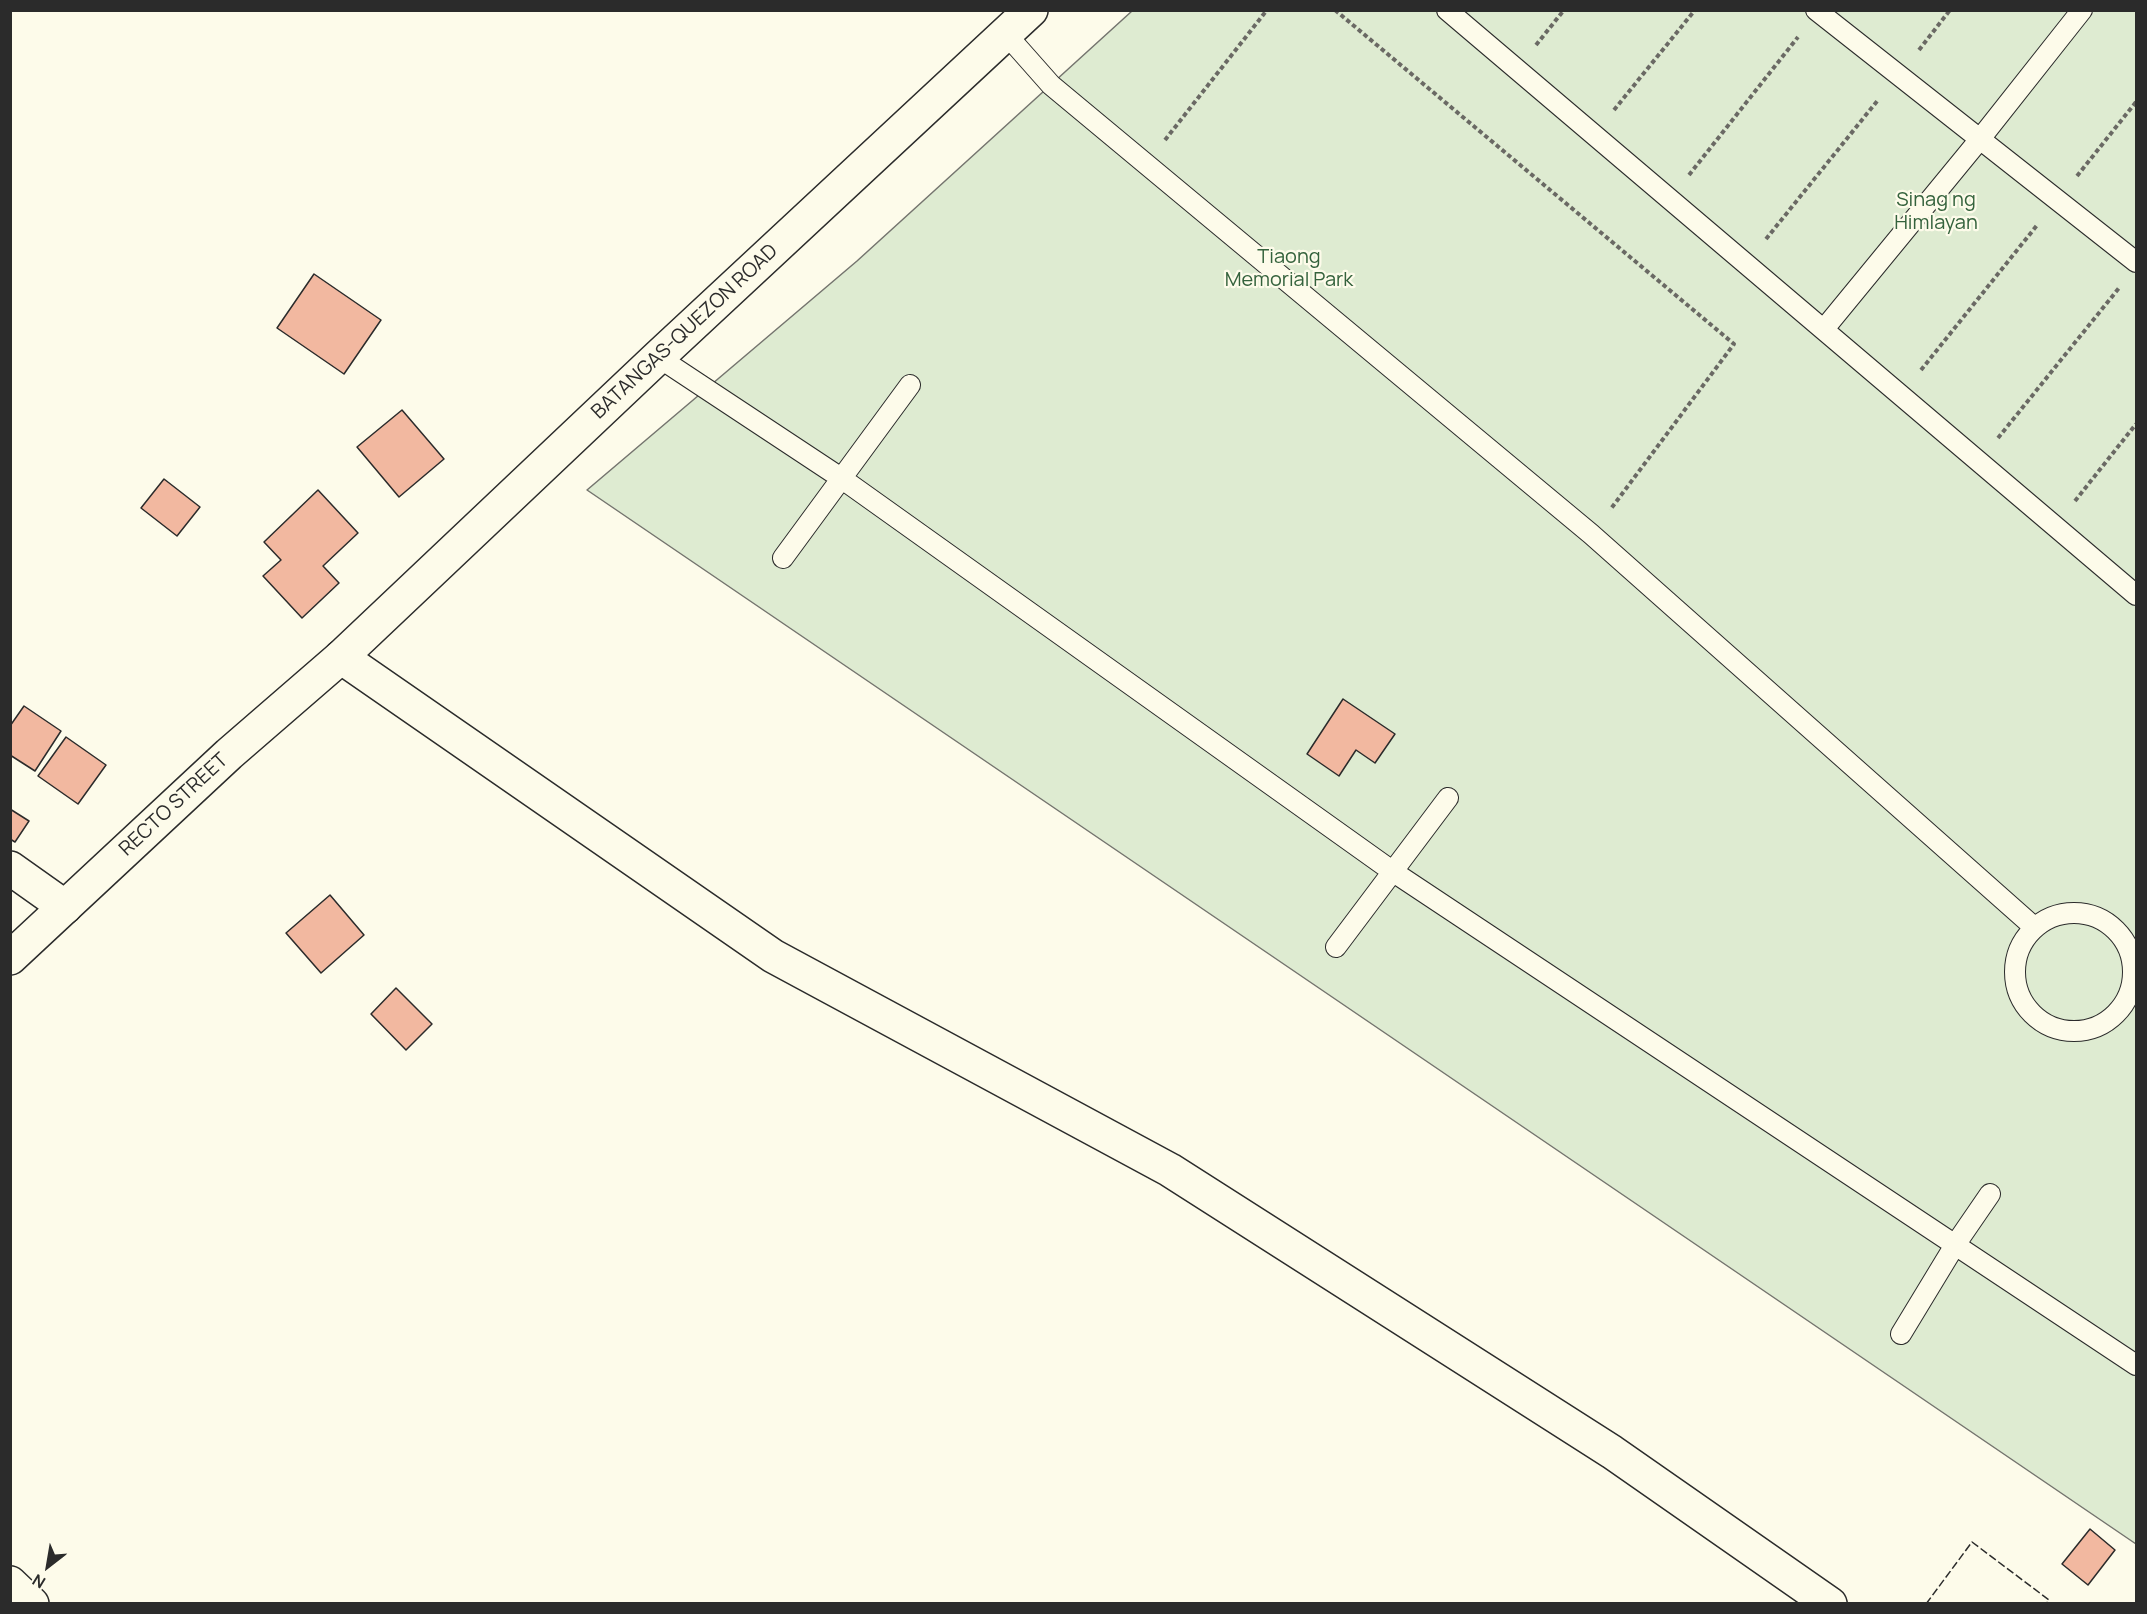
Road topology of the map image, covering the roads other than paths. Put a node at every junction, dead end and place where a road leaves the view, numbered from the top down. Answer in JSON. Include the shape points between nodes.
{"nodes":[{"id":1,"x":1031,"y":10,"type":"edge"},
{"id":2,"x":1448,"y":10,"type":"edge"},
{"id":3,"x":2082,"y":10,"type":"edge"},
{"id":4,"x":1817,"y":11,"type":"edge"},
{"id":5,"x":1005,"y":33,"type":"junction"},
{"id":6,"x":1980,"y":139,"type":"junction"},
{"id":7,"x":2136,"y":262,"type":"edge"},
{"id":8,"x":1824,"y":329,"type":"junction"},
{"id":9,"x":658,"y":357,"type":"junction"},
{"id":10,"x":910,"y":385,"type":"dead end"},
{"id":11,"x":841,"y":478,"type":"junction"},
{"id":12,"x":783,"y":558,"type":"dead end"},
{"id":13,"x":2136,"y":595,"type":"edge"},
{"id":14,"x":341,"y":657,"type":"junction"},
{"id":15,"x":1448,"y":798,"type":"dead end"},
{"id":16,"x":10,"y":868,"type":"edge"},
{"id":17,"x":1392,"y":871,"type":"junction"},
{"id":18,"x":65,"y":907,"type":"junction"},
{"id":19,"x":2034,"y":927,"type":"junction"},
{"id":20,"x":1336,"y":947,"type":"dead end"},
{"id":21,"x":10,"y":958,"type":"edge"},
{"id":22,"x":2132,"y":1000,"type":"edge"},
{"id":23,"x":1990,"y":1194,"type":"dead end"},
{"id":24,"x":1955,"y":1245,"type":"junction"},
{"id":25,"x":1901,"y":1334,"type":"dead end"},
{"id":26,"x":2136,"y":1365,"type":"edge"},
{"id":27,"x":10,"y":1583,"type":"edge"},
{"id":28,"x":32,"y":1604,"type":"edge"},
{"id":29,"x":1830,"y":1604,"type":"edge"}],
"edges":[{"from":1,"to":5,"type":"street","name":"BATANGAS-QUEZON ROAD"},
{"from":2,"to":8,"type":"lane"},
{"from":3,"to":6,"type":"lane"},
{"from":4,"to":6,"type":"lane"},
{"from":5,"to":9,"type":"street","name":"BATANGAS-QUEZON ROAD"},
{"from":5,"to":19,"type":"lane","via":[[1051,85],[1591,534]]},
{"from":6,"to":7,"type":"lane"},
{"from":6,"to":8,"type":"lane"},
{"from":8,"to":13,"type":"lane"},
{"from":9,"to":11,"type":"lane"},
{"from":9,"to":14,"type":"street","name":"BATANGAS-QUEZON ROAD"},
{"from":10,"to":11,"type":"lane"},
{"from":11,"to":12,"type":"lane"},
{"from":11,"to":17,"type":"lane"},
{"from":14,"to":18,"type":"street","name":"RECTO STREET","via":[[229,754]]},
{"from":14,"to":29,"type":"street","via":[[773,956],[1170,1170],[1612,1452]]},
{"from":15,"to":17,"type":"lane"},
{"from":16,"to":18,"type":"street"},
{"from":17,"to":20,"type":"lane"},
{"from":17,"to":24,"type":"lane"},
{"from":18,"to":21,"type":"street","name":"RECTO STREET"},
{"from":19,"to":22,"type":"lane","via":[[2054,915],[2077,912],[2100,918],[2119,932],[2131,952]]},
{"from":19,"to":22,"type":"lane","via":[[2019,945],[2014,968],[2017,991],[2029,1011],[2048,1026],[2070,1032],[2094,1029]]},
{"from":23,"to":24,"type":"lane"},
{"from":24,"to":25,"type":"lane"},
{"from":24,"to":26,"type":"lane"},
{"from":27,"to":28,"type":"street"}]}
